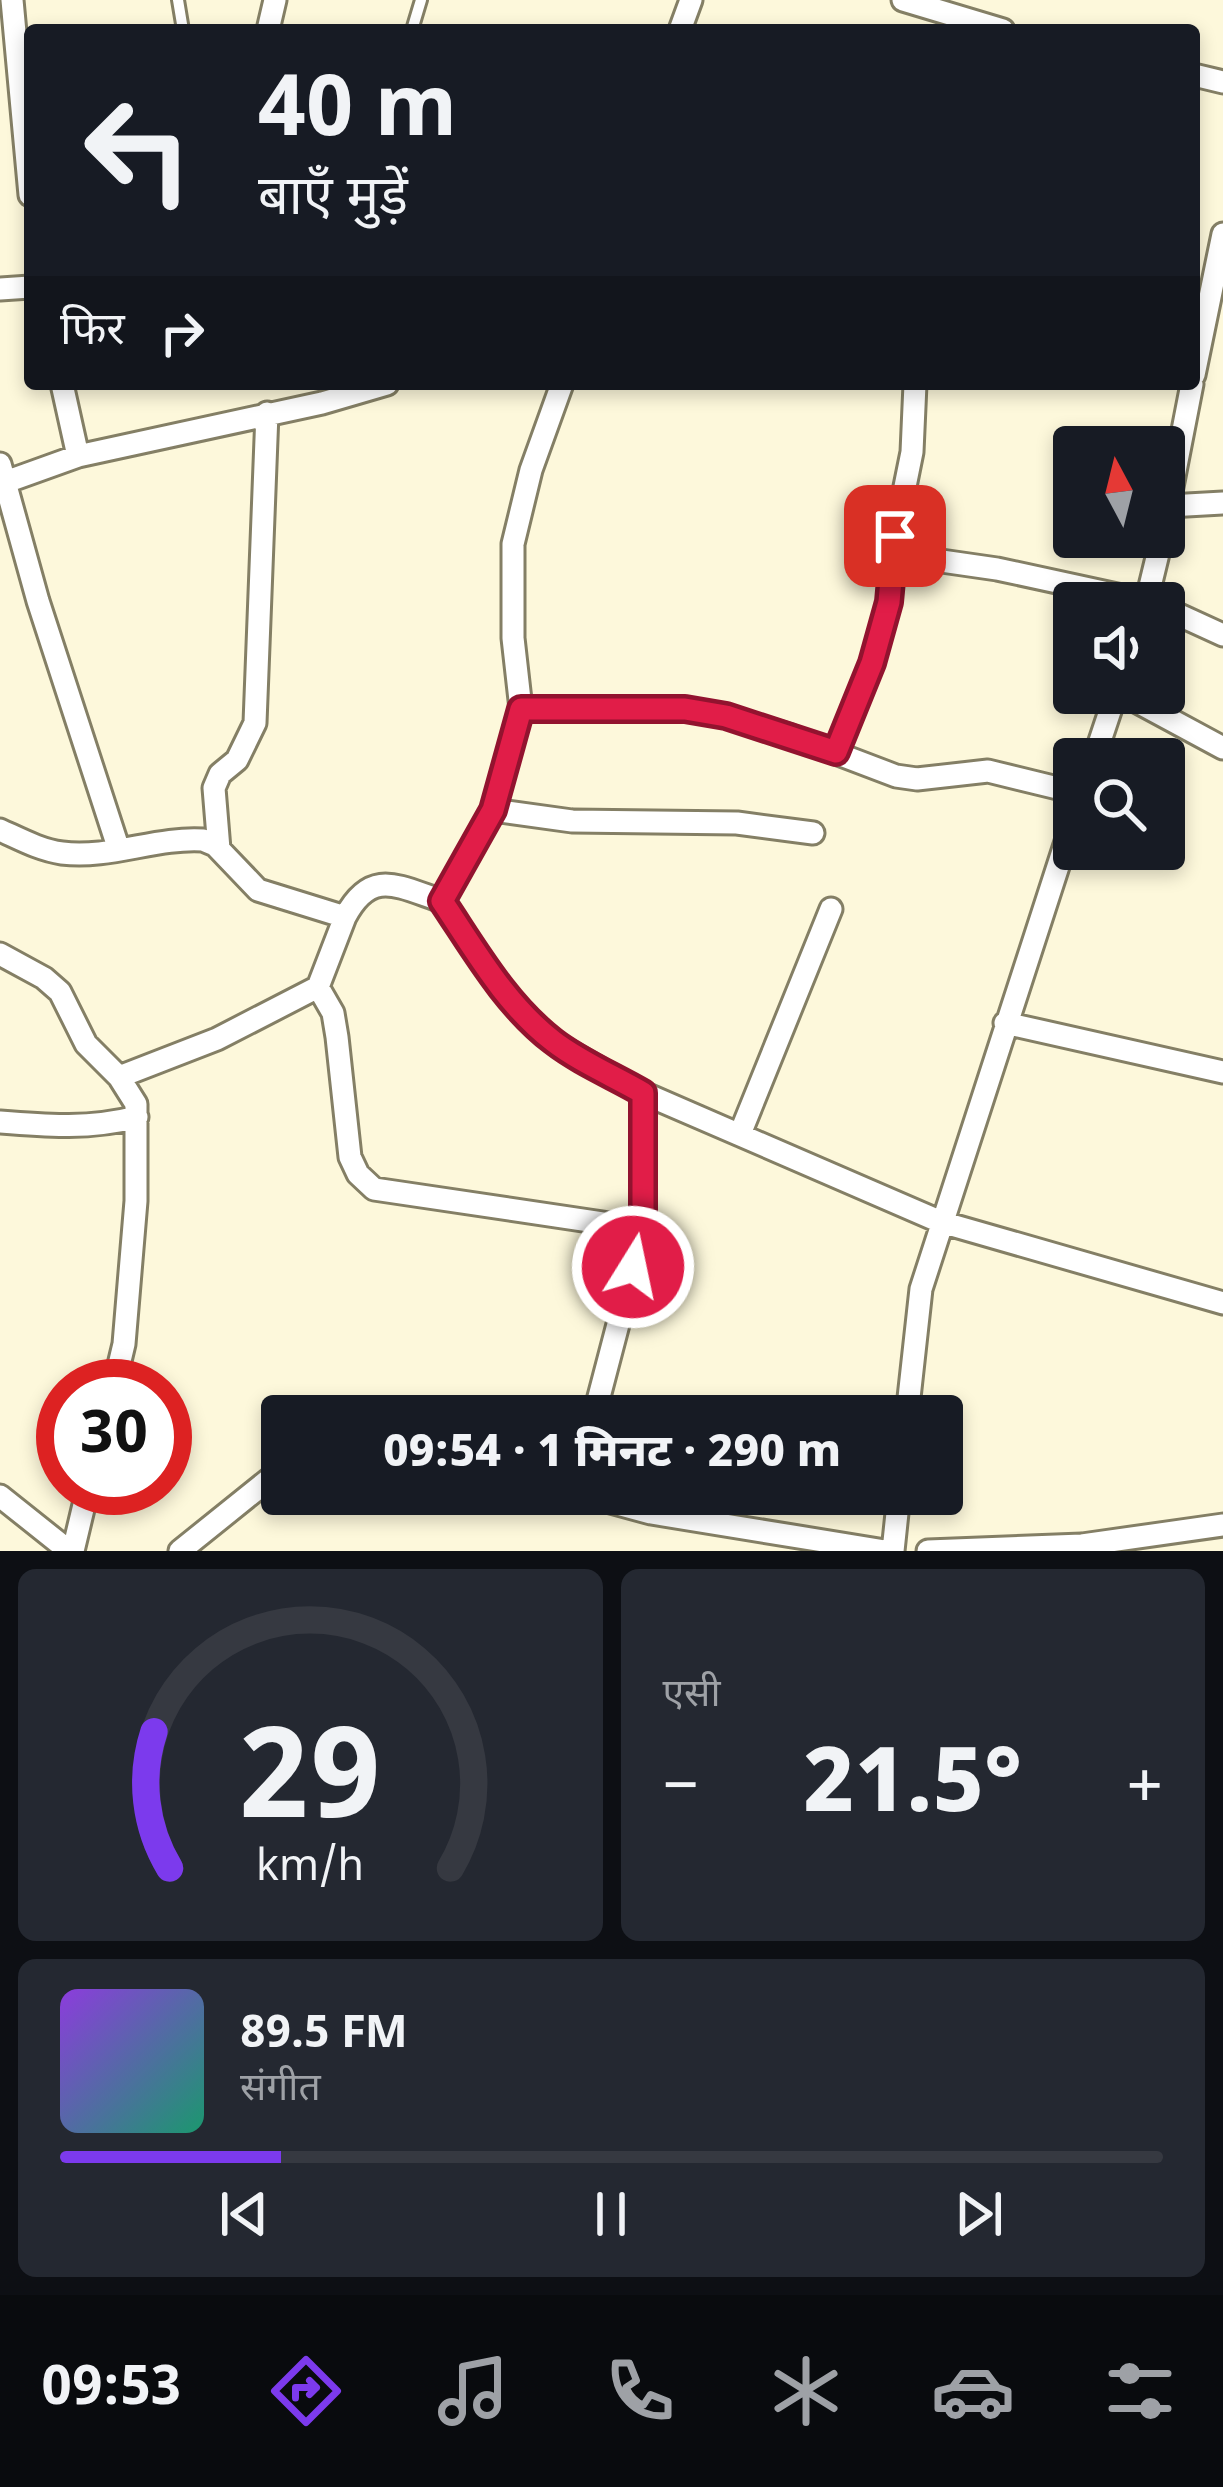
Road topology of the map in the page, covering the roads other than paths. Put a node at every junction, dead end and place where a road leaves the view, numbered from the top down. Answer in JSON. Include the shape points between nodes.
{"nodes":[{"id":1,"x":12,"y":0,"type":"edge"},
{"id":2,"x":903,"y":0,"type":"edge"},
{"id":3,"x":982,"y":24,"type":"edge"},
{"id":4,"x":24,"y":129,"type":"edge"},
{"id":5,"x":1223,"y":234,"type":"edge"},
{"id":6,"x":1200,"y":318,"type":"edge"},
{"id":7,"x":63,"y":390,"type":"edge"},
{"id":8,"x":560,"y":390,"type":"edge"},
{"id":9,"x":915,"y":390,"type":"edge"},
{"id":10,"x":1191,"y":390,"type":"edge"},
{"id":11,"x":313,"y":394,"type":"edge"},
{"id":12,"x":267,"y":413,"type":"junction"},
{"id":13,"x":1184,"y":426,"type":"edge"},
{"id":14,"x":78,"y":456,"type":"junction"},
{"id":15,"x":2,"y":477,"type":"edge"},
{"id":16,"x":1223,"y":503,"type":"edge"},
{"id":17,"x":1185,"y":517,"type":"edge"},
{"id":18,"x":893,"y":554,"type":"junction"},
{"id":19,"x":1057,"y":582,"type":"edge"},
{"id":20,"x":1185,"y":618,"type":"edge"},
{"id":21,"x":1223,"y":635,"type":"edge"},
{"id":22,"x":521,"y":709,"type":"junction"},
{"id":23,"x":1158,"y":714,"type":"edge"},
{"id":24,"x":1223,"y":748,"type":"edge"},
{"id":25,"x":836,"y":752,"type":"junction"},
{"id":26,"x":1053,"y":787,"type":"edge"},
{"id":27,"x":493,"y":810,"type":"junction"},
{"id":28,"x":0,"y":830,"type":"edge"},
{"id":29,"x":813,"y":833,"type":"dead end"},
{"id":30,"x":219,"y":849,"type":"junction"},
{"id":31,"x":118,"y":850,"type":"junction"},
{"id":32,"x":1056,"y":870,"type":"edge"},
{"id":33,"x":442,"y":901,"type":"junction"},
{"id":34,"x":831,"y":909,"type":"dead end"},
{"id":35,"x":345,"y":917,"type":"junction"},
{"id":36,"x":0,"y":954,"type":"edge"},
{"id":37,"x":318,"y":987,"type":"junction"},
{"id":38,"x":1005,"y":1023,"type":"junction"},
{"id":39,"x":1223,"y":1072,"type":"edge"},
{"id":40,"x":119,"y":1077,"type":"junction"},
{"id":41,"x":643,"y":1093,"type":"junction"},
{"id":42,"x":137,"y":1118,"type":"junction"},
{"id":43,"x":0,"y":1122,"type":"edge"},
{"id":44,"x":740,"y":1135,"type":"junction"},
{"id":45,"x":941,"y":1222,"type":"junction"},
{"id":46,"x":643,"y":1229,"type":"junction"},
{"id":47,"x":1223,"y":1304,"type":"edge"},
{"id":48,"x":119,"y":1359,"type":"edge"},
{"id":49,"x":599,"y":1395,"type":"edge"},
{"id":50,"x":910,"y":1395,"type":"edge"},
{"id":51,"x":261,"y":1486,"type":"edge"},
{"id":52,"x":0,"y":1496,"type":"edge"},
{"id":53,"x":81,"y":1515,"type":"edge"},
{"id":54,"x":664,"y":1515,"type":"edge"},
{"id":55,"x":895,"y":1515,"type":"edge"},
{"id":56,"x":1223,"y":1525,"type":"edge"},
{"id":57,"x":1127,"y":1545,"type":"edge"},
{"id":58,"x":71,"y":1551,"type":"edge"},
{"id":59,"x":180,"y":1551,"type":"edge"},
{"id":60,"x":889,"y":1551,"type":"edge"},
{"id":61,"x":928,"y":1551,"type":"edge"}],
"edges":[{"from":1,"to":4,"type":"street"},
{"from":2,"to":3,"type":"street"},
{"from":5,"to":6,"type":"street"},
{"from":7,"to":14,"type":"street"},
{"from":8,"to":22,"type":"street","via":[[513,544]]},
{"from":9,"to":18,"type":"street"},
{"from":10,"to":13,"type":"street"},
{"from":11,"to":12,"type":"street"},
{"from":12,"to":14,"type":"street"},
{"from":12,"to":30,"type":"street","via":[[255,723],[214,788]]},
{"from":14,"to":15,"type":"street"},
{"from":15,"to":31,"type":"street"},
{"from":16,"to":17,"type":"street"},
{"from":18,"to":19,"type":"street"},
{"from":18,"to":25,"type":"street","via":[[872,663]]},
{"from":20,"to":21,"type":"street"},
{"from":22,"to":25,"type":"street","via":[[685,709]]},
{"from":22,"to":27,"type":"street"},
{"from":23,"to":24,"type":"street"},
{"from":25,"to":26,"type":"street","via":[[896,776],[988,771]]},
{"from":27,"to":29,"type":"street"},
{"from":27,"to":33,"type":"street"},
{"from":28,"to":31,"type":"street","via":[[64,854]]},
{"from":30,"to":31,"type":"street","via":[[190,839]]},
{"from":30,"to":35,"type":"street","via":[[258,890]]},
{"from":32,"to":38,"type":"street"},
{"from":33,"to":35,"type":"street","via":[[380,884],[356,897]]},
{"from":33,"to":41,"type":"street","via":[[524,1014],[555,1042]]},
{"from":34,"to":44,"type":"street"},
{"from":35,"to":37,"type":"street"},
{"from":36,"to":40,"type":"street","via":[[60,992],[86,1044]]},
{"from":37,"to":40,"type":"street"},
{"from":37,"to":46,"type":"street","via":[[333,1013],[350,1157],[374,1189]]},
{"from":38,"to":39,"type":"street"},
{"from":38,"to":45,"type":"street"},
{"from":40,"to":42,"type":"street"},
{"from":41,"to":44,"type":"street"},
{"from":41,"to":46,"type":"street"},
{"from":42,"to":43,"type":"street","via":[[61,1127]]},
{"from":42,"to":48,"type":"street"},
{"from":44,"to":45,"type":"street"},
{"from":45,"to":47,"type":"street"},
{"from":45,"to":50,"type":"street","via":[[921,1289]]},
{"from":46,"to":49,"type":"street"},
{"from":51,"to":59,"type":"street"},
{"from":52,"to":58,"type":"street"},
{"from":53,"to":58,"type":"street"},
{"from":54,"to":60,"type":"street"},
{"from":55,"to":60,"type":"street"},
{"from":56,"to":57,"type":"street"},
{"from":57,"to":61,"type":"street"}]}
